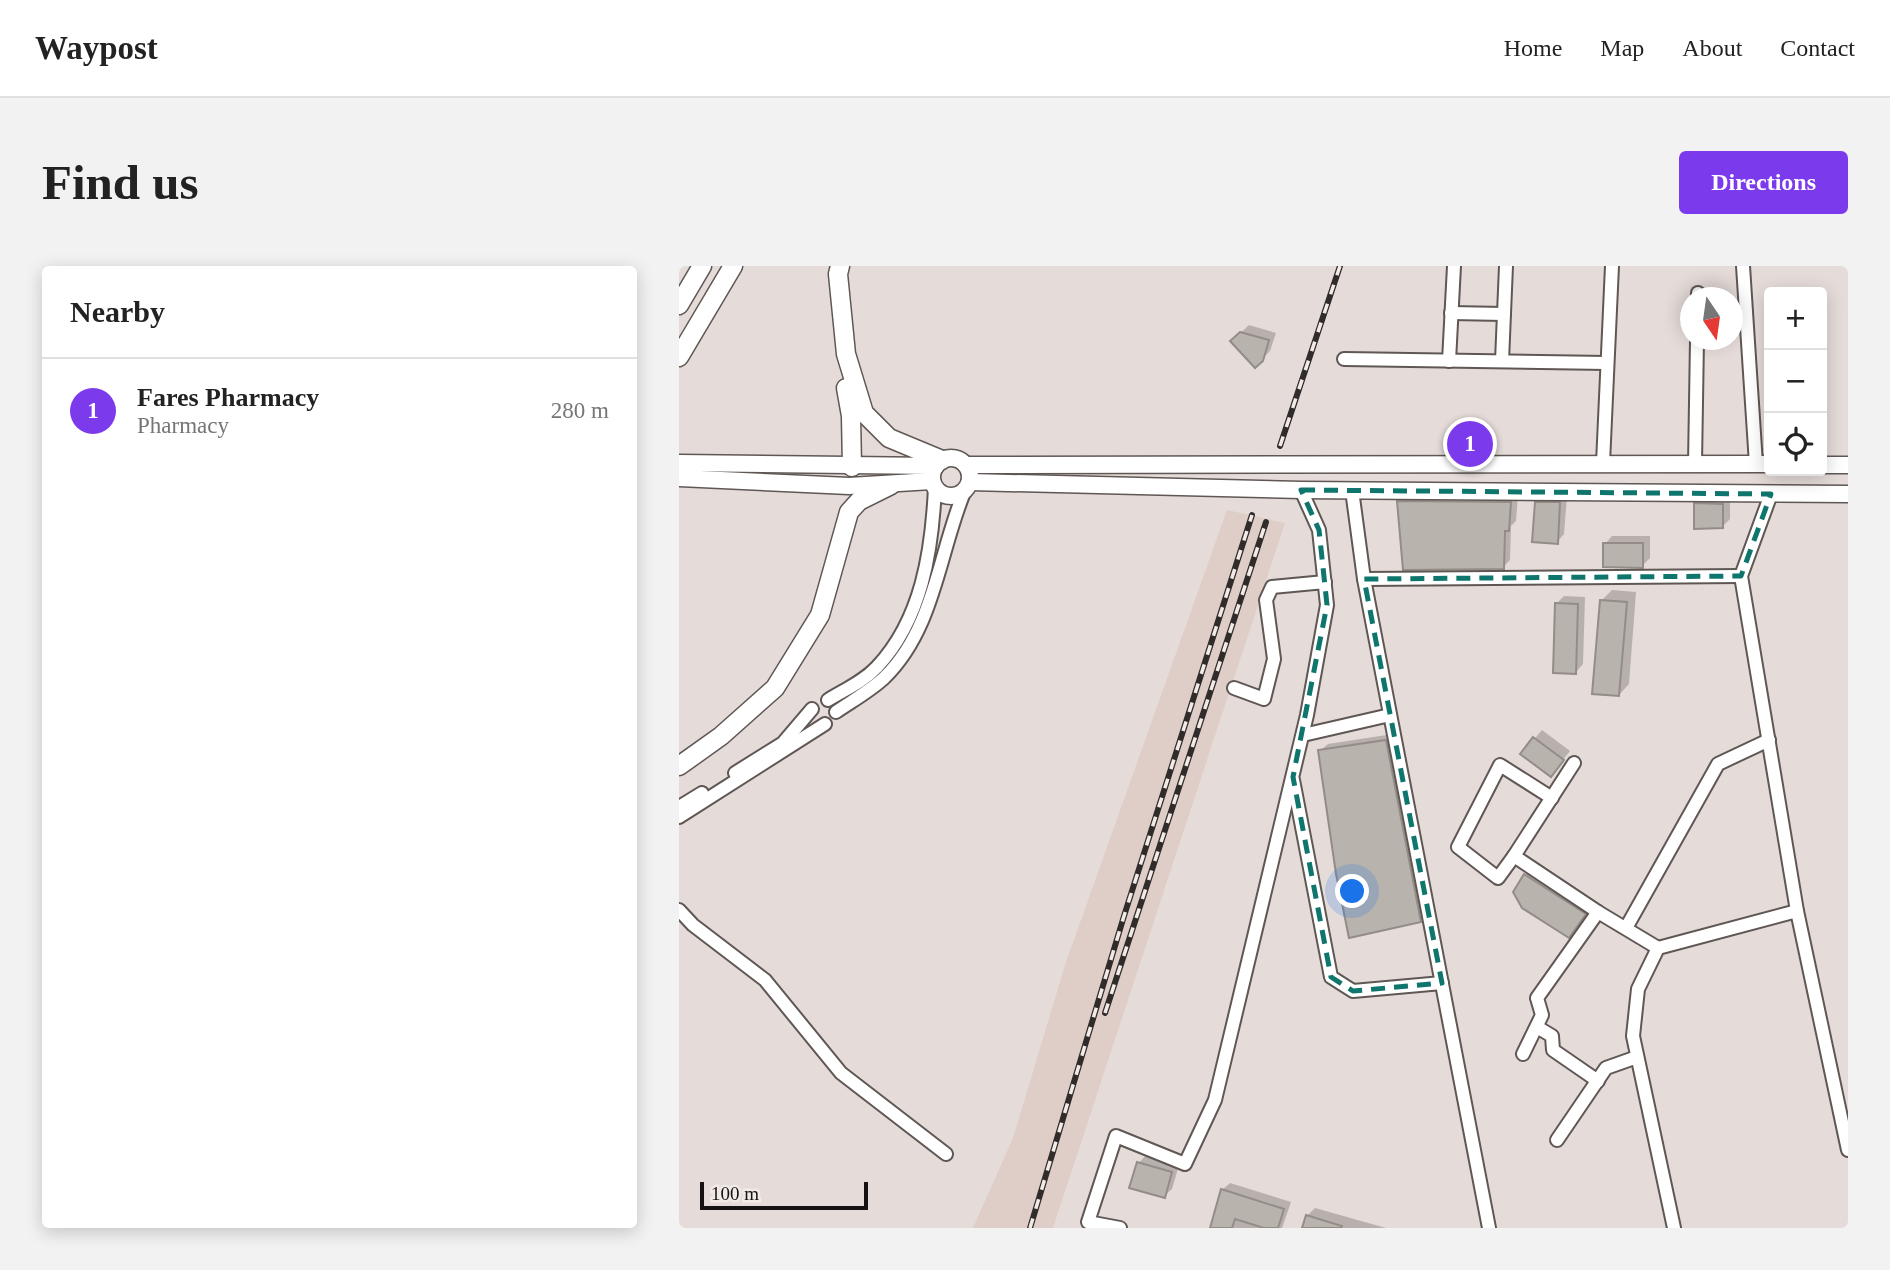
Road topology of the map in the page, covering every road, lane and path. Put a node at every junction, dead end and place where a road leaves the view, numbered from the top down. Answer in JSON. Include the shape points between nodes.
{"nodes":[{"id":1,"x":702,"y":266,"type":"edge"},
{"id":2,"x":733,"y":266,"type":"edge"},
{"id":3,"x":1454,"y":266,"type":"edge"},
{"id":4,"x":1506,"y":266,"type":"edge"},
{"id":5,"x":1612,"y":266,"type":"edge"},
{"id":6,"x":1743,"y":266,"type":"edge"},
{"id":7,"x":835,"y":269,"type":"edge"},
{"id":8,"x":679,"y":305,"type":"edge"},
{"id":9,"x":1451,"y":313,"type":"junction"},
{"id":10,"x":1504,"y":314,"type":"junction"},
{"id":11,"x":1697,"y":350,"type":"edge"},
{"id":12,"x":846,"y":354,"type":"junction"},
{"id":13,"x":679,"y":357,"type":"edge"},
{"id":14,"x":1344,"y":359,"type":"dead end"},
{"id":15,"x":1449,"y":360,"type":"junction"},
{"id":16,"x":1502,"y":361,"type":"junction"},
{"id":17,"x":1607,"y":363,"type":"junction"},
{"id":18,"x":679,"y":463,"type":"edge"},
{"id":19,"x":1603,"y":463,"type":"junction"},
{"id":20,"x":1695,"y":464,"type":"junction"},
{"id":21,"x":1763,"y":464,"type":"edge"},
{"id":22,"x":967,"y":465,"type":"junction"},
{"id":23,"x":1827,"y":465,"type":"edge"},
{"id":24,"x":1848,"y":465,"type":"edge"},
{"id":25,"x":852,"y":467,"type":"junction"},
{"id":26,"x":936,"y":474,"type":"junction"},
{"id":27,"x":679,"y":478,"type":"edge"},
{"id":28,"x":891,"y":485,"type":"junction"},
{"id":29,"x":968,"y":486,"type":"junction"},
{"id":30,"x":1301,"y":490,"type":"junction"},
{"id":31,"x":1352,"y":490,"type":"junction"},
{"id":32,"x":1771,"y":494,"type":"junction"},
{"id":33,"x":1848,"y":494,"type":"edge"},
{"id":34,"x":1741,"y":576,"type":"junction"},
{"id":35,"x":1364,"y":579,"type":"junction"},
{"id":36,"x":1325,"y":582,"type":"junction"},
{"id":37,"x":1234,"y":688,"type":"dead end"},
{"id":38,"x":828,"y":700,"type":"junction"},
{"id":39,"x":812,"y":709,"type":"junction"},
{"id":40,"x":836,"y":712,"type":"junction"},
{"id":41,"x":1390,"y":715,"type":"junction"},
{"id":42,"x":825,"y":724,"type":"junction"},
{"id":43,"x":1303,"y":735,"type":"junction"},
{"id":44,"x":1769,"y":740,"type":"junction"},
{"id":45,"x":1574,"y":763,"type":"dead end"},
{"id":46,"x":679,"y":766,"type":"edge"},
{"id":47,"x":1293,"y":777,"type":"junction"},
{"id":48,"x":1552,"y":798,"type":"junction"},
{"id":49,"x":679,"y":807,"type":"edge"},
{"id":50,"x":679,"y":817,"type":"edge"},
{"id":51,"x":1514,"y":856,"type":"junction"},
{"id":52,"x":679,"y":910,"type":"edge"},
{"id":53,"x":1797,"y":911,"type":"junction"},
{"id":54,"x":1598,"y":912,"type":"junction"},
{"id":55,"x":1626,"y":928,"type":"junction"},
{"id":56,"x":1658,"y":948,"type":"junction"},
{"id":57,"x":1442,"y":983,"type":"junction"},
{"id":58,"x":1537,"y":1027,"type":"junction"},
{"id":59,"x":1523,"y":1055,"type":"dead end"},
{"id":60,"x":1637,"y":1057,"type":"junction"},
{"id":61,"x":1598,"y":1081,"type":"junction"},
{"id":62,"x":1557,"y":1140,"type":"dead end"},
{"id":63,"x":1848,"y":1150,"type":"edge"},
{"id":64,"x":946,"y":1154,"type":"dead end"},
{"id":65,"x":1120,"y":1228,"type":"edge"},
{"id":66,"x":1489,"y":1228,"type":"edge"},
{"id":67,"x":1674,"y":1228,"type":"edge"}],
"edges":[{"from":1,"to":8,"type":"highway"},
{"from":2,"to":13,"type":"highway"},
{"from":3,"to":9,"type":"street"},
{"from":4,"to":10,"type":"street"},
{"from":5,"to":17,"type":"street"},
{"from":6,"to":21,"type":"street"},
{"from":7,"to":12,"type":"highway"},
{"from":9,"to":10,"type":"street"},
{"from":9,"to":15,"type":"street"},
{"from":10,"to":16,"type":"street"},
{"from":11,"to":20,"type":"street"},
{"from":12,"to":25,"type":"highway","via":[[842,367],[851,416]]},
{"from":12,"to":26,"type":"highway","via":[[864,413]]},
{"from":14,"to":15,"type":"street"},
{"from":15,"to":16,"type":"street"},
{"from":16,"to":17,"type":"street"},
{"from":17,"to":19,"type":"street"},
{"from":18,"to":25,"type":"main road"},
{"from":19,"to":20,"type":"main road"},
{"from":19,"to":22,"type":"main road"},
{"from":20,"to":21,"type":"main road"},
{"from":22,"to":26,"type":"main road","via":[[951,458]]},
{"from":22,"to":29,"type":"main road"},
{"from":23,"to":24,"type":"main road"},
{"from":25,"to":26,"type":"main road"},
{"from":26,"to":28,"type":"main road"},
{"from":26,"to":29,"type":"main road","via":[[948,496]]},
{"from":26,"to":38,"type":"street","via":[[929,558],[916,602],[876,668]]},
{"from":27,"to":28,"type":"main road"},
{"from":28,"to":46,"type":"highway","via":[[859,501],[849,512],[820,615],[775,688]]},
{"from":29,"to":30,"type":"main road"},
{"from":29,"to":40,"type":"street","via":[[951,522],[928,607],[908,647],[885,677]]},
{"from":30,"to":31,"type":"main road"},
{"from":30,"to":36,"type":"street","via":[[1319,530]]},
{"from":31,"to":32,"type":"main road"},
{"from":31,"to":35,"type":"street"},
{"from":32,"to":33,"type":"main road"},
{"from":32,"to":34,"type":"street"},
{"from":34,"to":35,"type":"street"},
{"from":34,"to":44,"type":"street"},
{"from":35,"to":41,"type":"street"},
{"from":36,"to":37,"type":"street","via":[[1272,587],[1266,600],[1274,659],[1264,699]]},
{"from":36,"to":43,"type":"street","via":[[1328,605]]},
{"from":38,"to":39,"type":"street","via":[[818,701]]},
{"from":38,"to":40,"type":"street"},
{"from":39,"to":42,"type":"street","via":[[815,719]]},
{"from":39,"to":49,"type":"street","via":[[783,743]]},
{"from":40,"to":42,"type":"street"},
{"from":41,"to":43,"type":"street"},
{"from":41,"to":57,"type":"street"},
{"from":42,"to":50,"type":"street"},
{"from":43,"to":47,"type":"street"},
{"from":44,"to":53,"type":"street"},
{"from":44,"to":55,"type":"street","via":[[1718,764]]},
{"from":45,"to":48,"type":"street"},
{"from":47,"to":57,"type":"street","via":[[1331,977],[1353,991]]},
{"from":47,"to":65,"type":"street","via":[[1215,1100],[1185,1164],[1116,1136],[1088,1222]]},
{"from":48,"to":51,"type":"street"},
{"from":48,"to":51,"type":"street","via":[[1500,765],[1458,847],[1499,878]]},
{"from":51,"to":54,"type":"street"},
{"from":52,"to":64,"type":"street","via":[[765,980],[841,1073]]},
{"from":53,"to":56,"type":"street"},
{"from":53,"to":63,"type":"street"},
{"from":54,"to":55,"type":"street"},
{"from":54,"to":58,"type":"street","via":[[1537,998],[1542,1015]]},
{"from":55,"to":56,"type":"street"},
{"from":56,"to":60,"type":"street","via":[[1638,989],[1633,1036]]},
{"from":57,"to":66,"type":"street"},
{"from":58,"to":59,"type":"street"},
{"from":58,"to":61,"type":"street","via":[[1552,1036],[1553,1050]]},
{"from":60,"to":61,"type":"street","via":[[1607,1068]]},
{"from":60,"to":67,"type":"street"},
{"from":61,"to":62,"type":"street"}]}
